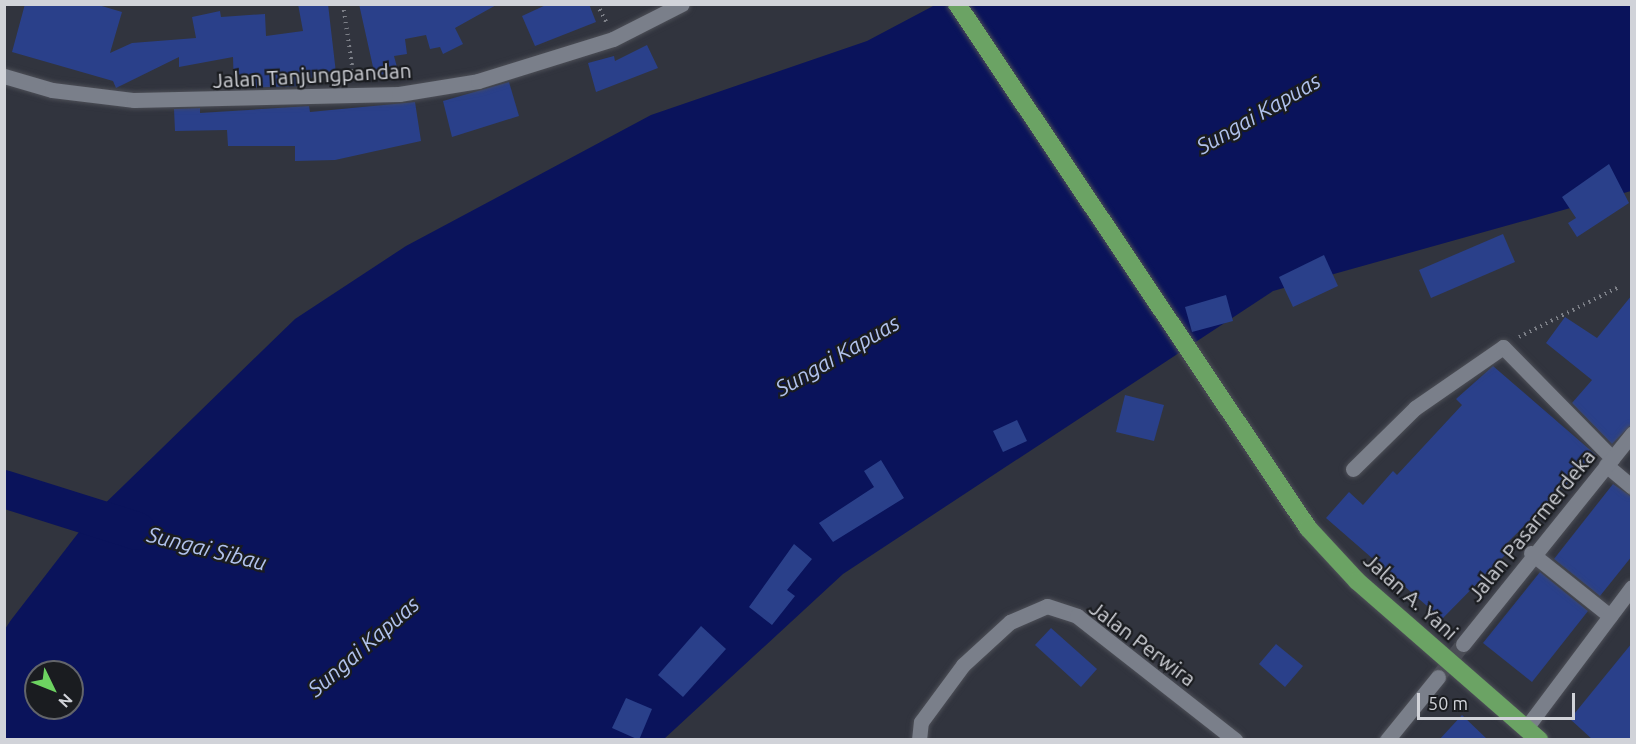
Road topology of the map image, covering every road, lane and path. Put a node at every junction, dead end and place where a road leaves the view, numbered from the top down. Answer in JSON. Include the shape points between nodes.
{"nodes":[{"id":1,"x":344,"y":4,"type":"edge"},
{"id":2,"x":682,"y":4,"type":"edge"},
{"id":3,"x":957,"y":4,"type":"edge"},
{"id":4,"x":4,"y":76,"type":"edge"},
{"id":5,"x":356,"y":97,"type":"junction"},
{"id":6,"x":1619,"y":287,"type":"dead end"},
{"id":7,"x":1503,"y":347,"type":"junction"},
{"id":8,"x":1632,"y":434,"type":"edge"},
{"id":9,"x":1609,"y":462,"type":"junction"},
{"id":10,"x":1353,"y":469,"type":"dead end"},
{"id":11,"x":1632,"y":487,"type":"edge"},
{"id":12,"x":1532,"y":553,"type":"junction"},
{"id":13,"x":1632,"y":587,"type":"edge"},
{"id":14,"x":1610,"y":616,"type":"junction"},
{"id":15,"x":1463,"y":644,"type":"tunnel mouth"},
{"id":16,"x":1438,"y":676,"type":"tunnel mouth"},
{"id":17,"x":1533,"y":734,"type":"edge"},
{"id":18,"x":919,"y":740,"type":"edge"},
{"id":19,"x":1234,"y":740,"type":"edge"},
{"id":20,"x":1387,"y":740,"type":"edge"}],
"edges":[{"from":1,"to":5,"type":"path"},
{"from":2,"to":5,"type":"street","name":"Jalan Tanjungpandan","via":[[613,39],[478,81]]},
{"from":3,"to":17,"type":"highway","name":"Jalan A. Yani","via":[[1308,528],[1357,581]]},
{"from":4,"to":5,"type":"street","name":"Jalan Tanjungpandan","via":[[52,90],[134,100]]},
{"from":6,"to":7,"type":"path"},
{"from":7,"to":9,"type":"street"},
{"from":7,"to":10,"type":"street","via":[[1415,408]]},
{"from":8,"to":9,"type":"street","name":"Jalan Pasarmerdeka"},
{"from":9,"to":11,"type":"street"},
{"from":9,"to":12,"type":"street","name":"Jalan Pasarmerdeka"},
{"from":12,"to":14,"type":"street"},
{"from":12,"to":15,"type":"street","name":"Jalan Pasarmerdeka"},
{"from":13,"to":14,"type":"street"},
{"from":14,"to":17,"type":"street"},
{"from":16,"to":20,"type":"street"},
{"from":18,"to":19,"type":"street","name":"Jalan Perwira","via":[[921,722],[963,665],[1010,622],[1047,606],[1085,623]]}]}
